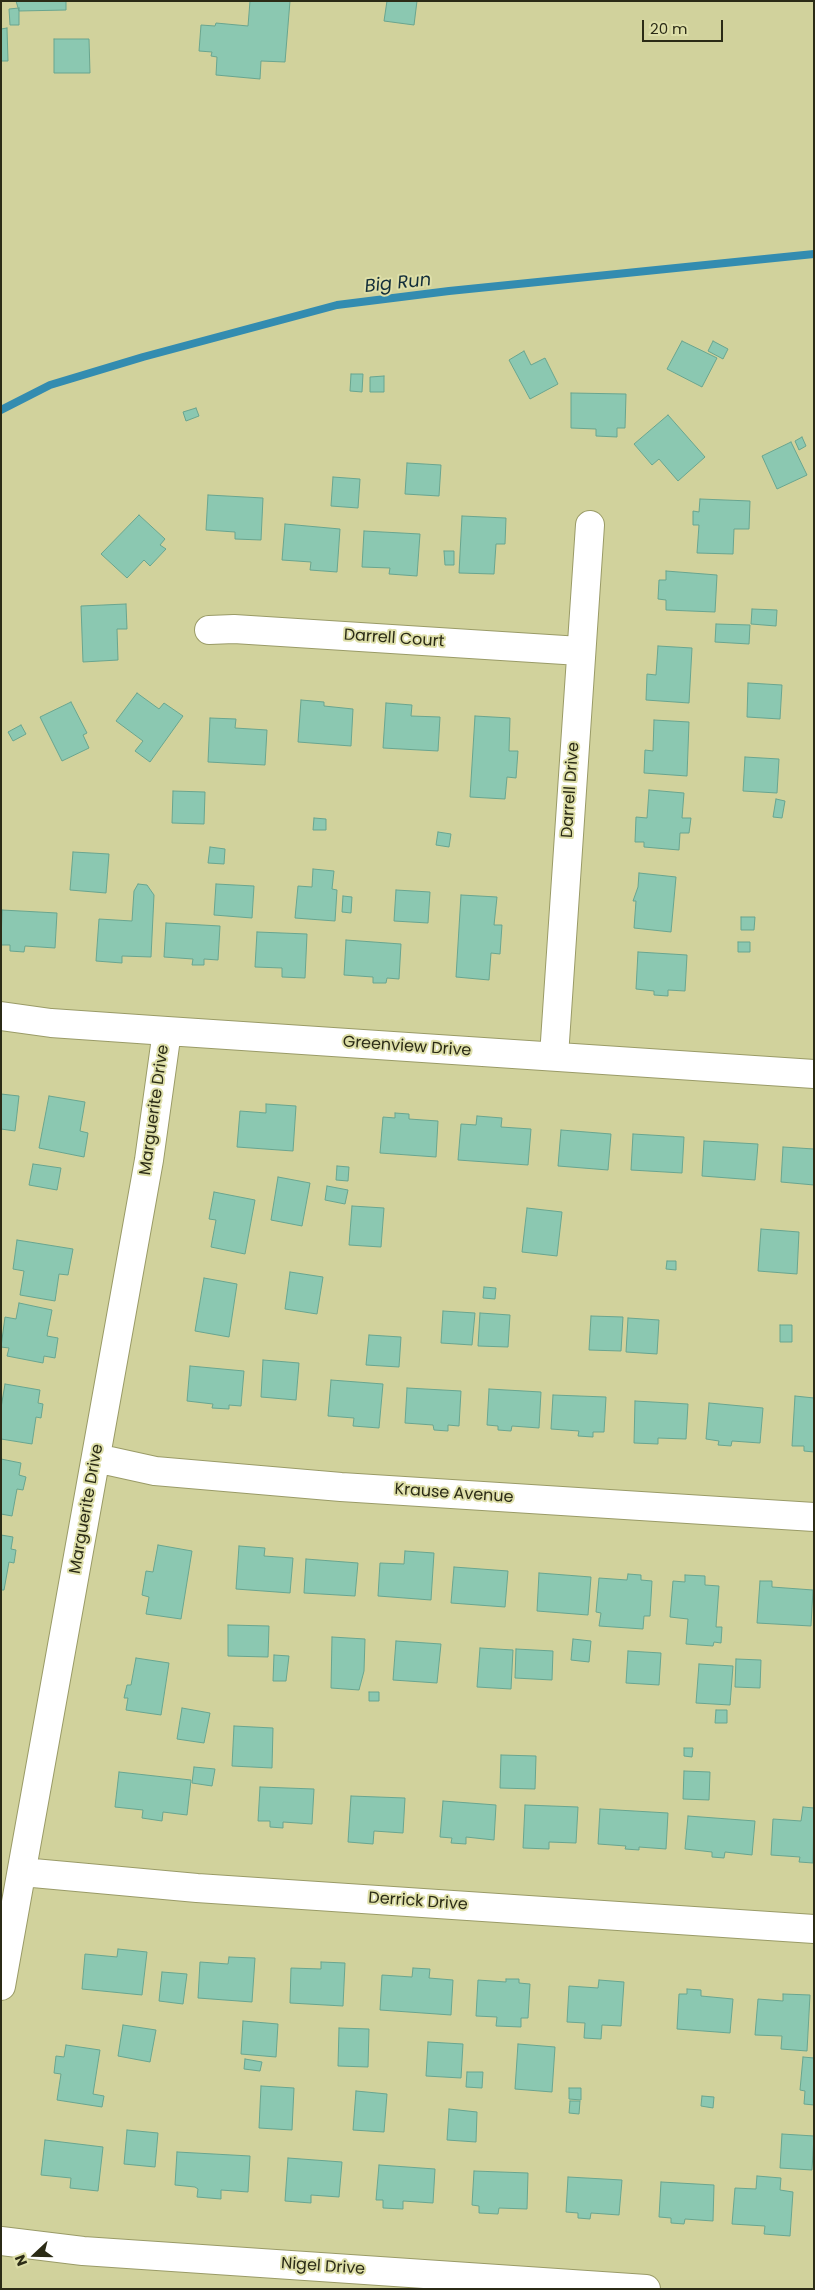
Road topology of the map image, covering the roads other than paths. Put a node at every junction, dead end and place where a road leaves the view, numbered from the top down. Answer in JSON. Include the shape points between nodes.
{"nodes":[{"id":1,"x":590,"y":524,"type":"dead end"},
{"id":2,"x":209,"y":630,"type":"dead end"},
{"id":3,"x":580,"y":651,"type":"junction"},
{"id":4,"x":1,"y":1016,"type":"edge"},
{"id":5,"x":167,"y":1031,"type":"junction"},
{"id":6,"x":554,"y":1056,"type":"junction"},
{"id":7,"x":814,"y":1074,"type":"edge"},
{"id":8,"x":96,"y":1458,"type":"junction"},
{"id":9,"x":814,"y":1517,"type":"edge"},
{"id":10,"x":22,"y":1872,"type":"junction"},
{"id":11,"x":814,"y":1929,"type":"edge"},
{"id":12,"x":1,"y":1986,"type":"edge"},
{"id":13,"x":1,"y":2241,"type":"edge"},
{"id":14,"x":646,"y":2289,"type":"edge"}],
"edges":[{"from":1,"to":3,"type":"street","name":"Darrell Drive"},
{"from":2,"to":3,"type":"street","name":"Darrell Court"},
{"from":3,"to":6,"type":"street","name":"Darrell Drive"},
{"from":4,"to":5,"type":"street","name":"Greenview Drive"},
{"from":5,"to":6,"type":"street","name":"Greenview Drive"},
{"from":5,"to":8,"type":"street","name":"Marguerite Drive","via":[[149,1160]]},
{"from":6,"to":7,"type":"street","name":"Greenview Drive"},
{"from":8,"to":9,"type":"street","name":"Krause Avenue","via":[[154,1471],[331,1486]]},
{"from":8,"to":10,"type":"street","name":"Marguerite Drive"},
{"from":10,"to":11,"type":"street","name":"Derrick Drive","via":[[207,1889]]},
{"from":10,"to":12,"type":"street","name":"Marguerite Drive"},
{"from":13,"to":14,"type":"street","name":"Nigel Drive","via":[[93,2252]]}]}
